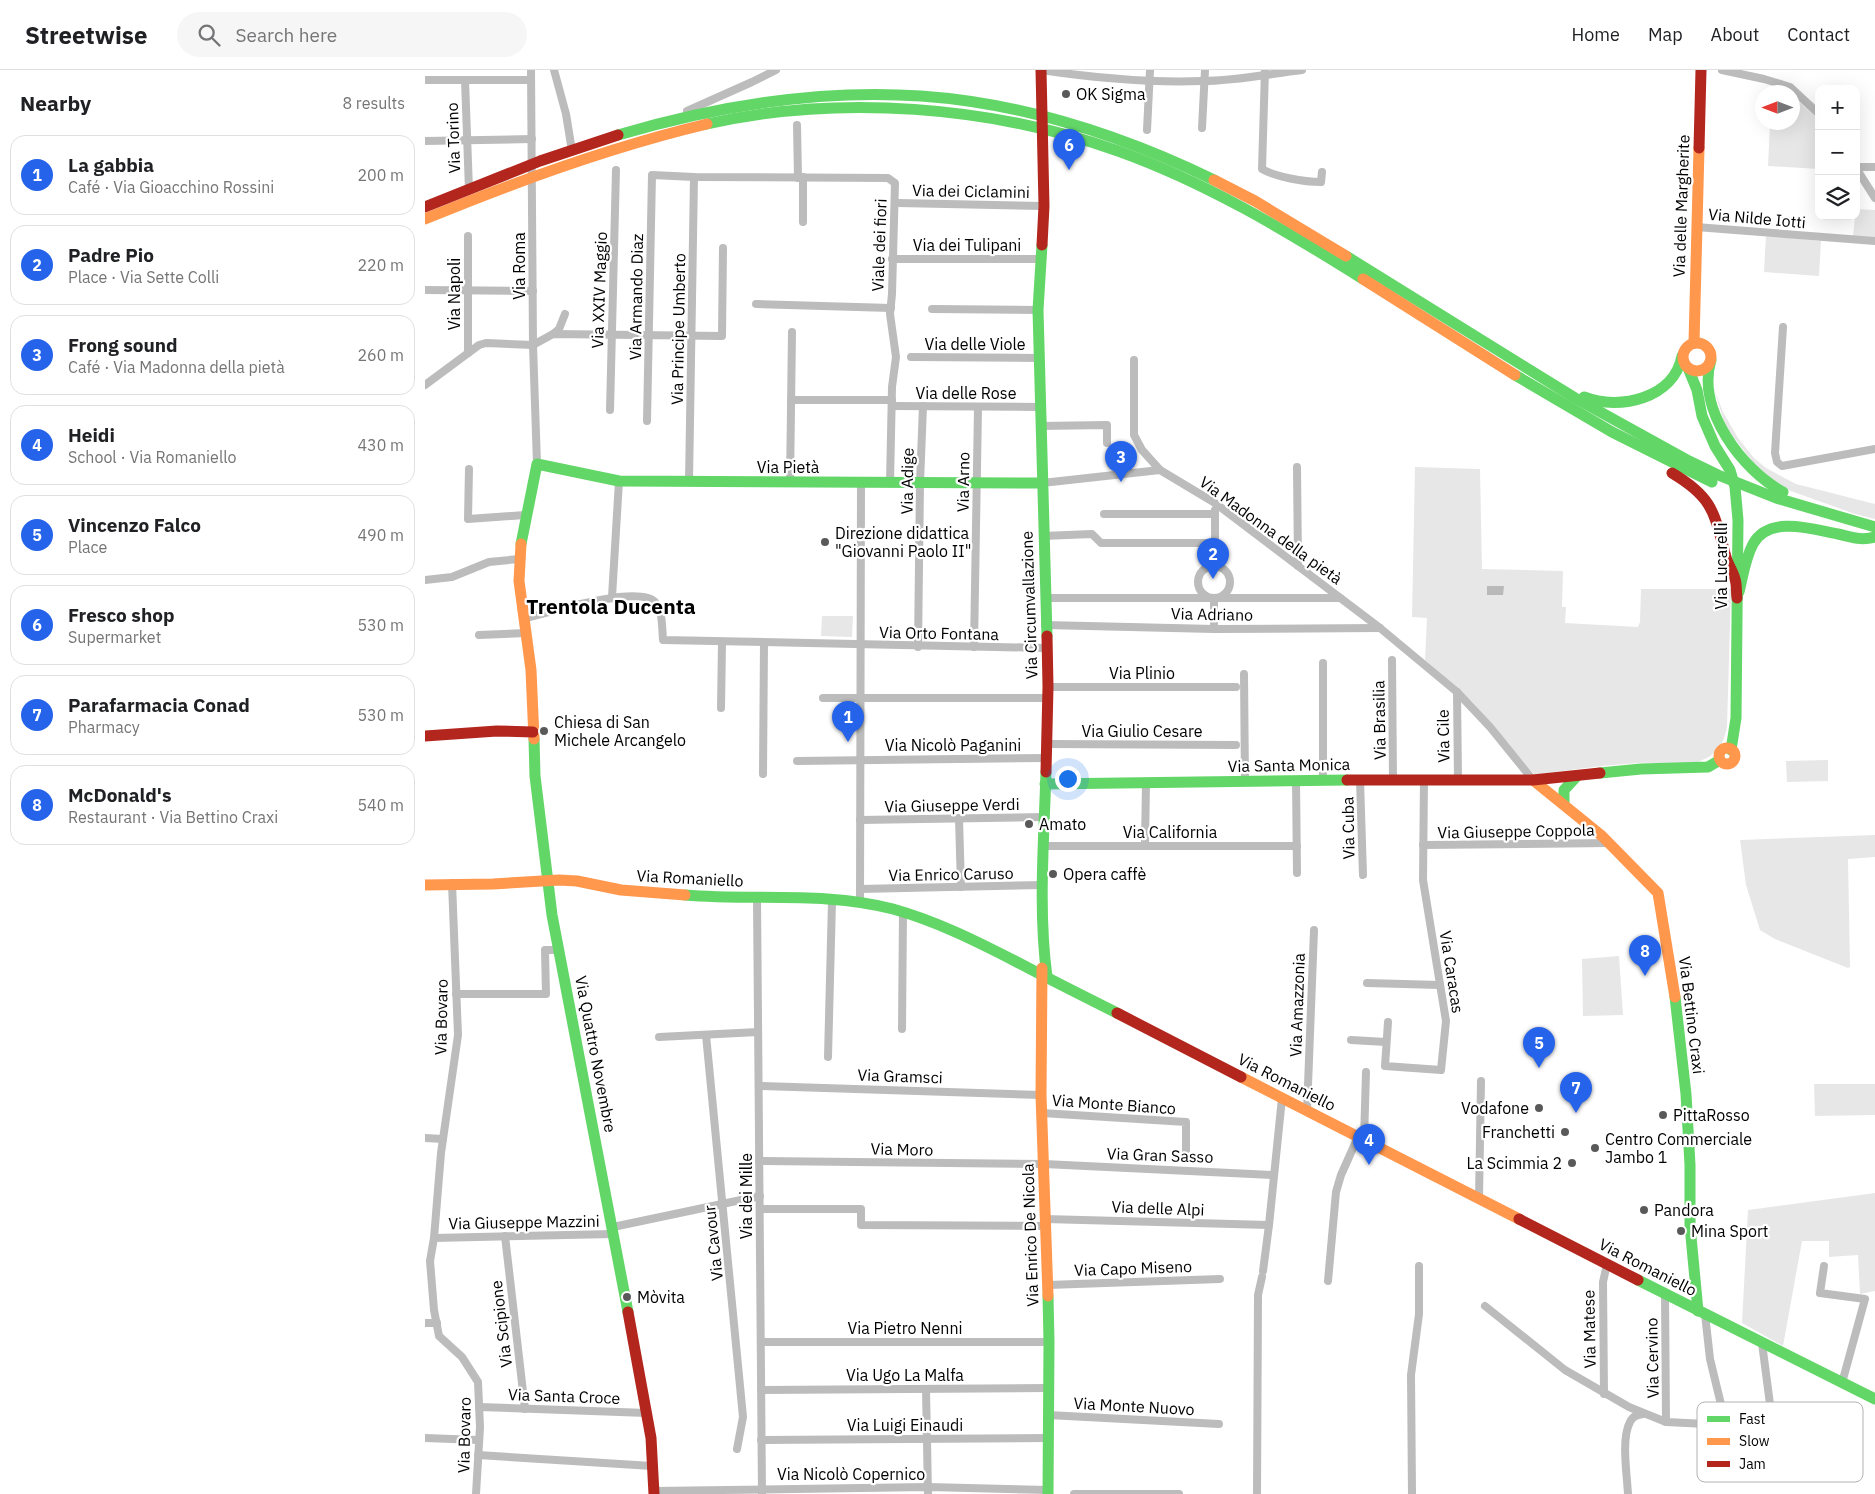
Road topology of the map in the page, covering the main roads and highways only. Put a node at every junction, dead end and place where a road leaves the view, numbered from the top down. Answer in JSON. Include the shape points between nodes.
{"nodes":[{"id":1,"x":1041,"y":70,"type":"edge"},
{"id":2,"x":1701,"y":70,"type":"edge"},
{"id":3,"x":425,"y":207,"type":"edge"},
{"id":4,"x":425,"y":219,"type":"edge"},
{"id":5,"x":1325,"y":248,"type":"junction"},
{"id":6,"x":1694,"y":343,"type":"junction"},
{"id":7,"x":1500,"y":351,"type":"junction"},
{"id":8,"x":1682,"y":356,"type":"junction"},
{"id":9,"x":1711,"y":360,"type":"junction"},
{"id":10,"x":1688,"y":368,"type":"junction"},
{"id":11,"x":1701,"y":370,"type":"junction"},
{"id":12,"x":1697,"y":390,"type":"junction"},
{"id":13,"x":1616,"y":434,"type":"junction"},
{"id":14,"x":537,"y":464,"type":"joint"},
{"id":15,"x":1717,"y":479,"type":"junction"},
{"id":16,"x":1041,"y":483,"type":"junction"},
{"id":17,"x":1870,"y":526,"type":"edge"},
{"id":18,"x":1875,"y":537,"type":"edge"},
{"id":19,"x":1737,"y":598,"type":"junction"},
{"id":20,"x":533,"y":732,"type":"junction"},
{"id":21,"x":425,"y":736,"type":"edge"},
{"id":22,"x":1577,"y":776,"type":"junction"},
{"id":23,"x":1533,"y":780,"type":"junction"},
{"id":24,"x":1045,"y":784,"type":"junction"},
{"id":25,"x":1564,"y":804,"type":"junction"},
{"id":26,"x":547,"y":881,"type":"junction"},
{"id":27,"x":425,"y":885,"type":"edge"},
{"id":28,"x":1041,"y":974,"type":"junction"},
{"id":29,"x":1701,"y":1312,"type":"junction"},
{"id":30,"x":1875,"y":1399,"type":"edge"},
{"id":31,"x":654,"y":1492,"type":"edge"},
{"id":32,"x":1048,"y":1492,"type":"edge"}],
"edges":[{"from":1,"to":16,"type":"main road","name":"Via Circumvallazione","via":[[1044,206],[1038,310]]},
{"from":2,"to":6,"type":"main road","name":"Via delle Margherite"},
{"from":3,"to":5,"type":"main road","via":[[584,147],[694,116],[739,106],[797,99],[915,96],[1007,109],[1093,131],[1232,188]]},
{"from":4,"to":5,"type":"main road","via":[[542,173],[655,136],[811,109],[892,107],[995,118],[1117,150]]},
{"from":5,"to":7,"type":"main road"},
{"from":5,"to":13,"type":"main road","via":[[1521,379]]},
{"from":6,"to":8,"type":"main road"},
{"from":6,"to":9,"type":"main road","via":[[1707,347]]},
{"from":7,"to":8,"type":"main road","via":[[1587,399],[1610,404],[1651,395],[1678,372]]},
{"from":7,"to":15,"type":"main road"},
{"from":8,"to":10,"type":"main road","name":"Via Lucarelli"},
{"from":9,"to":11,"type":"main road"},
{"from":9,"to":17,"type":"main road","via":[[1707,379],[1720,425],[1757,477],[1780,491],[1831,507]]},
{"from":10,"to":11,"type":"main road"},
{"from":10,"to":12,"type":"main road","name":"Via Lucarelli"},
{"from":11,"to":12,"type":"main road","name":"Via Lucarelli"},
{"from":12,"to":19,"type":"main road","name":"Via Lucarelli","via":[[1701,416],[1730,470],[1735,487]]},
{"from":13,"to":15,"type":"main road","via":[[1674,465]]},
{"from":13,"to":19,"type":"main road","via":[[1627,448],[1678,476],[1705,497],[1718,517]]},
{"from":14,"to":16,"type":"main road","name":"Via Pietà","via":[[619,481]]},
{"from":14,"to":20,"type":"main road","name":"Via Quattro Novembre","via":[[519,559],[531,670]]},
{"from":15,"to":17,"type":"main road"},
{"from":15,"to":18,"type":"main road","via":[[1778,509]]},
{"from":16,"to":24,"type":"main road","name":"Via Circumvallazione","via":[[1048,693]]},
{"from":18,"to":19,"type":"main road","via":[[1864,540],[1797,527],[1772,527],[1763,532],[1754,544]]},
{"from":19,"to":22,"type":"main road","name":"Via Lucarelli","via":[[1736,718],[1731,750],[1722,751],[1720,760],[1708,767],[1641,769]]},
{"from":20,"to":21,"type":"main road"},
{"from":20,"to":26,"type":"main road","name":"Via Quattro Novembre"},
{"from":22,"to":23,"type":"main road","name":"Via Lucarelli"},
{"from":22,"to":25,"type":"main road","via":[[1564,790]]},
{"from":23,"to":24,"type":"main road","name":"Via Santa Monica"},
{"from":23,"to":25,"type":"main road","name":"Via Bettino Craxi"},
{"from":24,"to":28,"type":"main road","name":"Via Circumvallazione"},
{"from":25,"to":29,"type":"main road","name":"Via Bettino Craxi","via":[[1609,843],[1660,898],[1686,1094],[1690,1226]]},
{"from":26,"to":27,"type":"main road","name":"Via Romaniello"},
{"from":26,"to":28,"type":"main road","name":"Via Romaniello","via":[[577,881],[621,890],[693,896],[860,903],[930,921]]},
{"from":26,"to":31,"type":"main road","name":"Via Quattro Novembre","via":[[647,1413]]},
{"from":28,"to":29,"type":"main road","name":"Via Romaniello"},
{"from":28,"to":32,"type":"main road","name":"Via Enrico De Nicola","via":[[1041,1095],[1049,1342]]},
{"from":29,"to":30,"type":"main road","name":"Via Romaniello"}]}
